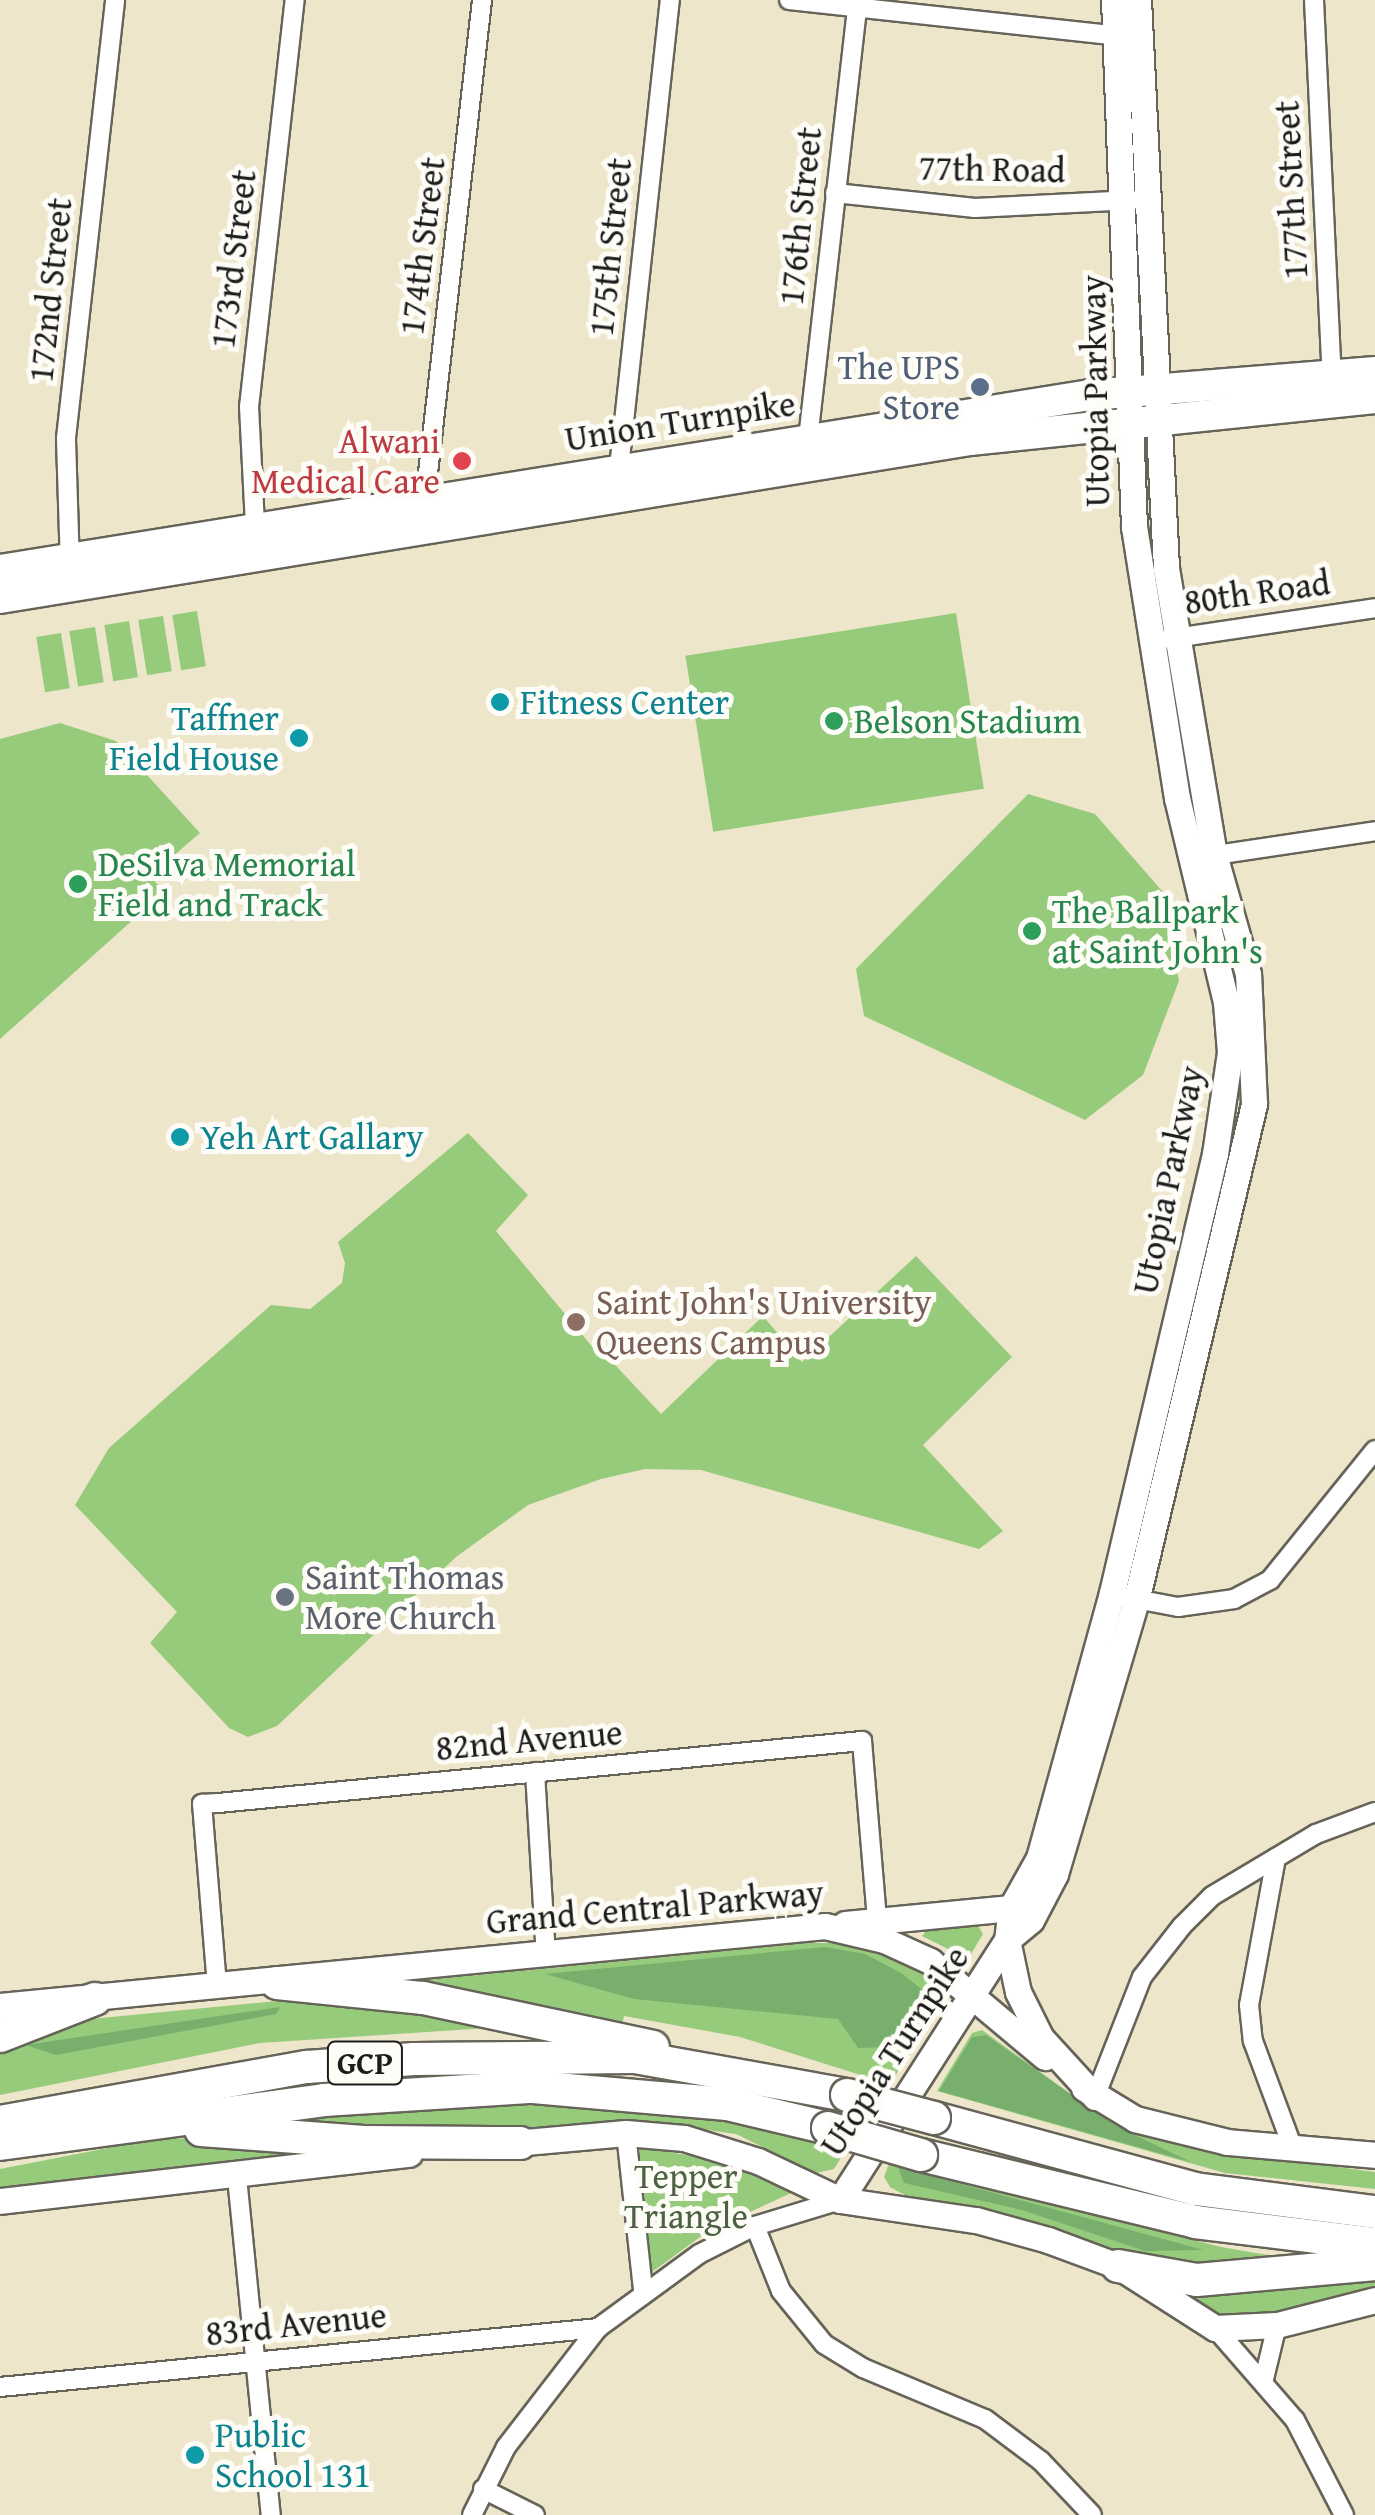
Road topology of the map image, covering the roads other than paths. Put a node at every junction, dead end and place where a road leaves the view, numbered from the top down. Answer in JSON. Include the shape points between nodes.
{"nodes":[{"id":1,"x":115,"y":0,"type":"edge"},
{"id":2,"x":295,"y":0,"type":"edge"},
{"id":3,"x":482,"y":0,"type":"edge"},
{"id":4,"x":670,"y":0,"type":"edge"},
{"id":5,"x":789,"y":0,"type":"edge"},
{"id":6,"x":1114,"y":0,"type":"edge"},
{"id":7,"x":1138,"y":0,"type":"edge"},
{"id":8,"x":1314,"y":0,"type":"edge"},
{"id":9,"x":857,"y":4,"type":"edge"},
{"id":10,"x":1128,"y":37,"type":"junction"},
{"id":11,"x":835,"y":193,"type":"junction"},
{"id":12,"x":1137,"y":200,"type":"junction"},
{"id":13,"x":1375,"y":372,"type":"edge"},
{"id":14,"x":1332,"y":377,"type":"junction"},
{"id":15,"x":1143,"y":392,"type":"junction"},
{"id":16,"x":1375,"y":398,"type":"edge"},
{"id":17,"x":1144,"y":425,"type":"junction"},
{"id":18,"x":808,"y":439,"type":"junction"},
{"id":19,"x":618,"y":470,"type":"junction"},
{"id":20,"x":425,"y":499,"type":"junction"},
{"id":21,"x":617,"y":500,"type":"junction"},
{"id":22,"x":255,"y":525,"type":"junction"},
{"id":23,"x":0,"y":570,"type":"edge"},
{"id":24,"x":71,"y":573,"type":"junction"},
{"id":25,"x":0,"y":598,"type":"edge"},
{"id":26,"x":1375,"y":608,"type":"edge"},
{"id":27,"x":1176,"y":637,"type":"junction"},
{"id":28,"x":1150,"y":644,"type":"junction"},
{"id":29,"x":1375,"y":832,"type":"edge"},
{"id":30,"x":1202,"y":857,"type":"junction"},
{"id":31,"x":1375,"y":1450,"type":"edge"},
{"id":32,"x":1124,"y":1597,"type":"junction"},
{"id":33,"x":534,"y":1772,"type":"junction"},
{"id":34,"x":1375,"y":1812,"type":"edge"},
{"id":35,"x":1276,"y":1858,"type":"junction"},
{"id":36,"x":1055,"y":1874,"type":"joint"},
{"id":37,"x":1011,"y":1908,"type":"junction"},
{"id":38,"x":877,"y":1921,"type":"junction"},
{"id":39,"x":825,"y":1926,"type":"junction"},
{"id":40,"x":1007,"y":1940,"type":"junction"},
{"id":41,"x":546,"y":1956,"type":"junction"},
{"id":42,"x":277,"y":1984,"type":"junction"},
{"id":43,"x":217,"y":1986,"type":"junction"},
{"id":44,"x":970,"y":1997,"type":"junction"},
{"id":45,"x":95,"y":1999,"type":"junction"},
{"id":46,"x":0,"y":2006,"type":"edge"},
{"id":47,"x":0,"y":2036,"type":"edge"},
{"id":48,"x":733,"y":2072,"type":"junction"},
{"id":49,"x":1095,"y":2097,"type":"junction"},
{"id":50,"x":0,"y":2122,"type":"edge"},
{"id":51,"x":132,"y":2128,"type":"junction"},
{"id":52,"x":626,"y":2134,"type":"junction"},
{"id":53,"x":520,"y":2142,"type":"junction"},
{"id":54,"x":0,"y":2144,"type":"edge"},
{"id":55,"x":1294,"y":2152,"type":"junction"},
{"id":56,"x":1375,"y":2155,"type":"edge"},
{"id":57,"x":237,"y":2177,"type":"junction"},
{"id":58,"x":840,"y":2200,"type":"junction"},
{"id":59,"x":0,"y":2201,"type":"edge"},
{"id":60,"x":1375,"y":2212,"type":"edge"},
{"id":61,"x":755,"y":2226,"type":"junction"},
{"id":62,"x":1375,"y":2244,"type":"edge"},
{"id":63,"x":1375,"y":2264,"type":"edge"},
{"id":64,"x":1118,"y":2266,"type":"junction"},
{"id":65,"x":643,"y":2290,"type":"junction"},
{"id":66,"x":1375,"y":2300,"type":"edge"},
{"id":67,"x":1277,"y":2326,"type":"junction"},
{"id":68,"x":598,"y":2328,"type":"junction"},
{"id":69,"x":1215,"y":2328,"type":"junction"},
{"id":70,"x":255,"y":2361,"type":"junction"},
{"id":71,"x":1264,"y":2379,"type":"junction"},
{"id":72,"x":0,"y":2386,"type":"edge"},
{"id":73,"x":483,"y":2489,"type":"junction"},
{"id":74,"x":270,"y":2515,"type":"edge"},
{"id":75,"x":472,"y":2515,"type":"edge"},
{"id":76,"x":535,"y":2515,"type":"edge"},
{"id":77,"x":1092,"y":2515,"type":"edge"},
{"id":78,"x":1344,"y":2515,"type":"edge"}],
"edges":[{"from":1,"to":24,"type":"street","name":"172nd Street","via":[[66,438]]},
{"from":2,"to":22,"type":"street","name":"173rd Street","via":[[248,406]]},
{"from":3,"to":20,"type":"street","name":"174th Street"},
{"from":4,"to":19,"type":"street","name":"175th Street"},
{"from":5,"to":9,"type":"street"},
{"from":6,"to":10,"type":"main road","name":"Utopia Parkway"},
{"from":7,"to":10,"type":"main road","name":"Utopia Parkway"},
{"from":8,"to":14,"type":"street","name":"177th Street"},
{"from":9,"to":10,"type":"street"},
{"from":9,"to":11,"type":"street","name":"176th Street"},
{"from":10,"to":12,"type":"main road","name":"Utopia Parkway"},
{"from":11,"to":12,"type":"street","name":"77th Road","via":[[975,208]]},
{"from":11,"to":18,"type":"street","name":"176th Street"},
{"from":12,"to":15,"type":"main road","name":"Utopia Parkway"},
{"from":13,"to":14,"type":"main road","name":"Union Turnpike"},
{"from":14,"to":15,"type":"main road","name":"Union Turnpike"},
{"from":15,"to":17,"type":"main road","name":"Utopia Parkway"},
{"from":15,"to":18,"type":"main road","name":"Union Turnpike"},
{"from":16,"to":17,"type":"main road","name":"Union Turnpike"},
{"from":17,"to":21,"type":"main road","name":"Union Turnpike","via":[[970,440]]},
{"from":17,"to":27,"type":"main road","name":"Utopia Parkway"},
{"from":17,"to":28,"type":"main road","name":"Utopia Parkway","via":[[1134,528]]},
{"from":18,"to":19,"type":"main road","name":"Union Turnpike"},
{"from":19,"to":20,"type":"main road","name":"Union Turnpike"},
{"from":19,"to":21,"type":"street","name":"175th Street"},
{"from":20,"to":22,"type":"main road","name":"Union Turnpike"},
{"from":21,"to":24,"type":"main road","name":"Union Turnpike"},
{"from":22,"to":24,"type":"main road","name":"Union Turnpike"},
{"from":23,"to":24,"type":"main road","name":"Union Turnpike"},
{"from":24,"to":25,"type":"main road","name":"Union Turnpike"},
{"from":26,"to":27,"type":"street","name":"80th Road"},
{"from":27,"to":28,"type":"street","name":"80th Road"},
{"from":27,"to":30,"type":"main road","name":"Utopia Parkway"},
{"from":28,"to":30,"type":"main road","name":"Utopia Parkway"},
{"from":29,"to":30,"type":"street"},
{"from":30,"to":32,"type":"main road","name":"Utopia Parkway","via":[[1248,974],[1254,1104]]},
{"from":31,"to":32,"type":"street","via":[[1270,1580],[1234,1599],[1178,1607]]},
{"from":32,"to":36,"type":"main road","name":"Utopia Parkway"},
{"from":32,"to":37,"type":"main road","name":"Utopia Parkway","via":[[1039,1858]]},
{"from":33,"to":38,"type":"street","name":"82nd Avenue","via":[[862,1740]]},
{"from":33,"to":41,"type":"street"},
{"from":33,"to":43,"type":"street","name":"82nd Avenue","via":[[202,1804]]},
{"from":34,"to":35,"type":"street"},
{"from":35,"to":49,"type":"street","via":[[1212,1896],[1152,1961]]},
{"from":35,"to":55,"type":"street","via":[[1249,2005],[1253,2040]]},
{"from":36,"to":40,"type":"main road","name":"Utopia Turnpike","via":[[1031,1920]]},
{"from":37,"to":38,"type":"main road"},
{"from":37,"to":40,"type":"main road","name":"Utopia Parkway"},
{"from":38,"to":39,"type":"main road"},
{"from":39,"to":41,"type":"main road","name":"Grand Central Parkway"},
{"from":39,"to":44,"type":"main road","name":"Grand Central Parkway","via":[[884,1940],[930,1962]]},
{"from":40,"to":44,"type":"main road","name":"Utopia Turnpike"},
{"from":40,"to":49,"type":"main road","via":[[1018,1992],[1041,2038]]},
{"from":41,"to":42,"type":"main road","name":"Grand Central Parkway"},
{"from":42,"to":43,"type":"main road","name":"Grand Central Parkway"},
{"from":42,"to":48,"type":"highway","via":[[347,1986],[591,2030]]},
{"from":43,"to":45,"type":"main road","name":"Grand Central Parkway"},
{"from":44,"to":49,"type":"main road","name":"Grand Central Parkway"},
{"from":44,"to":58,"type":"main road","name":"Utopia Turnpike"},
{"from":45,"to":46,"type":"main road","name":"Grand Central Parkway"},
{"from":45,"to":47,"type":"highway"},
{"from":48,"to":50,"type":"highway","number":"GCP","via":[[635,2057],[414,2059],[307,2067]]},
{"from":48,"to":60,"type":"highway","number":"GCP","bridge":true,"via":[[847,2095],[1195,2189]]},
{"from":49,"to":55,"type":"main road","name":"Grand Central Parkway","via":[[1135,2119]]},
{"from":51,"to":53,"type":"highway","via":[[364,2142]]},
{"from":51,"to":54,"type":"highway","number":"GCP"},
{"from":51,"to":62,"type":"highway","number":"GCP","bridge":true,"via":[[324,2100],[534,2087],[727,2104],[1194,2222]]},
{"from":52,"to":53,"type":"main road"},
{"from":52,"to":58,"type":"main road","via":[[684,2138],[740,2155]]},
{"from":52,"to":65,"type":"street"},
{"from":53,"to":57,"type":"main road"},
{"from":55,"to":56,"type":"main road","name":"Grand Central Parkway"},
{"from":57,"to":59,"type":"main road"},
{"from":57,"to":70,"type":"street"},
{"from":58,"to":61,"type":"street"},
{"from":58,"to":64,"type":"main road","via":[[976,2220]]},
{"from":61,"to":65,"type":"street"},
{"from":61,"to":77,"type":"street","via":[[781,2291],[824,2344],[985,2420],[1041,2461]]},
{"from":63,"to":64,"type":"highway","via":[[1197,2280]]},
{"from":64,"to":69,"type":"main road"},
{"from":65,"to":68,"type":"street"},
{"from":66,"to":67,"type":"main road"},
{"from":67,"to":69,"type":"main road"},
{"from":67,"to":71,"type":"street"},
{"from":68,"to":70,"type":"street","name":"83rd Avenue"},
{"from":68,"to":73,"type":"street","via":[[533,2408]]},
{"from":69,"to":71,"type":"street"},
{"from":70,"to":72,"type":"street","name":"83rd Avenue"},
{"from":70,"to":74,"type":"street"},
{"from":71,"to":78,"type":"street","via":[[1314,2449]]},
{"from":73,"to":75,"type":"street"},
{"from":73,"to":76,"type":"street"}]}
